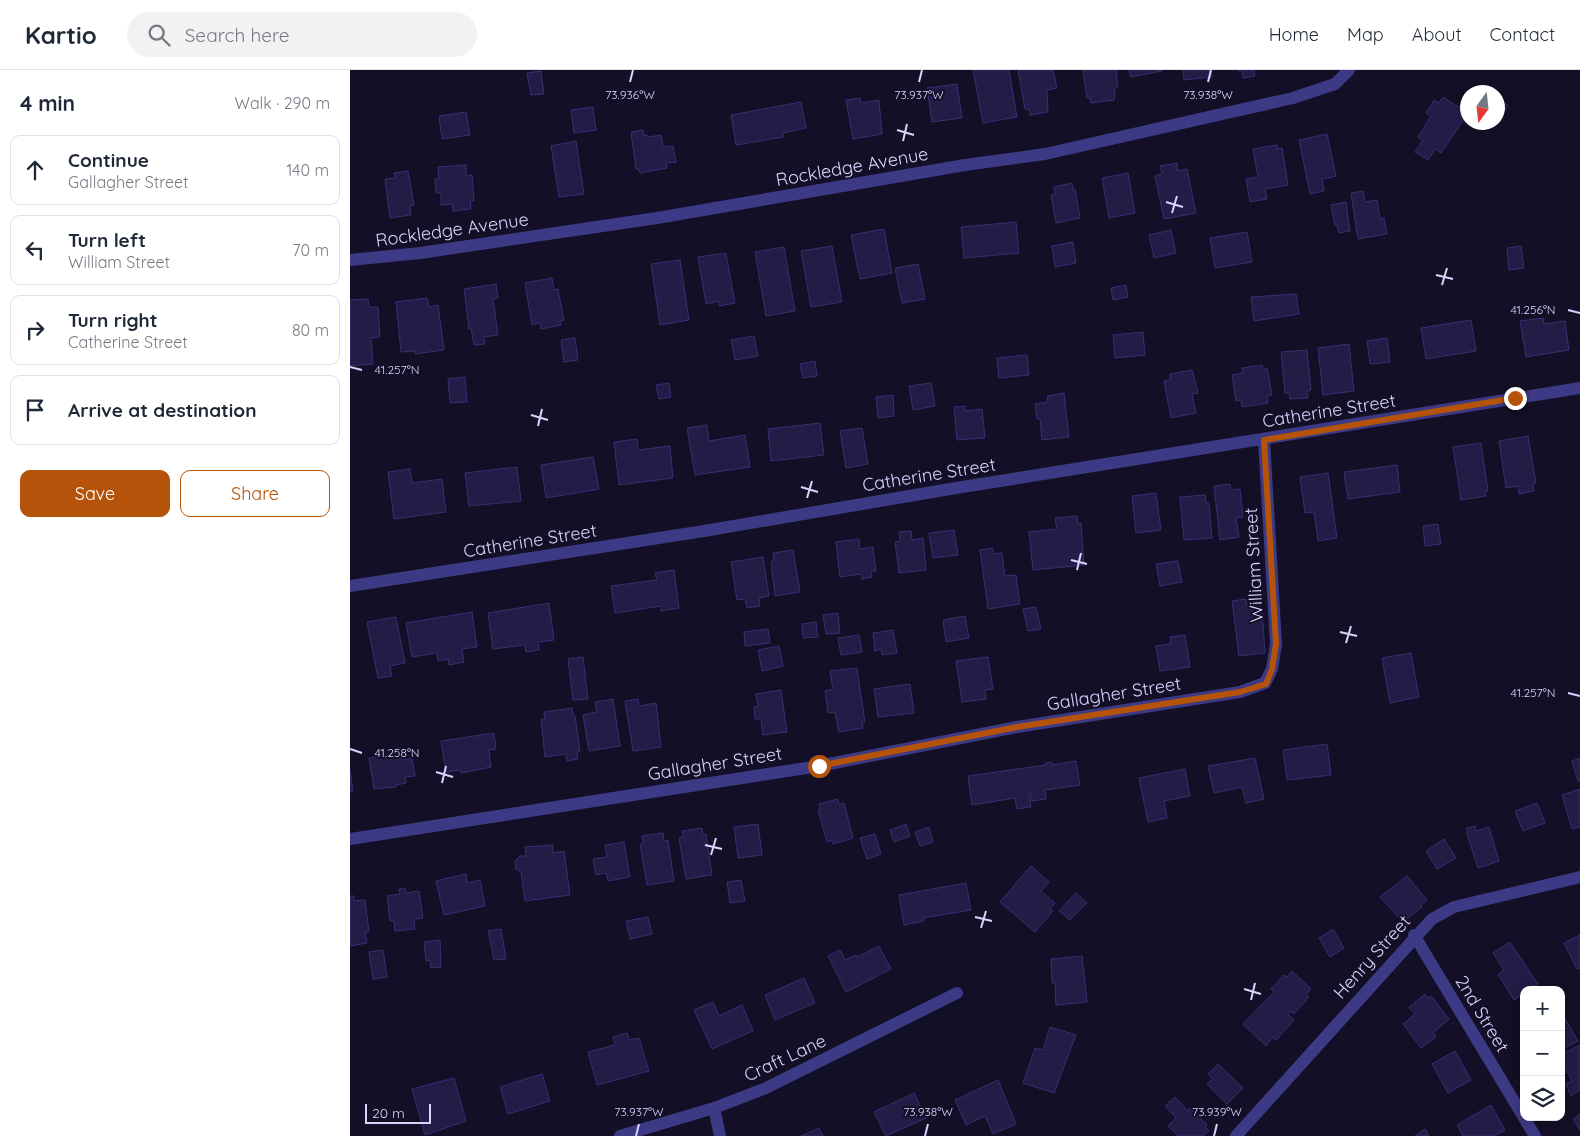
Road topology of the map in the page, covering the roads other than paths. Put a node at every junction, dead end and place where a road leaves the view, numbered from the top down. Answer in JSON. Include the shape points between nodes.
{"nodes":[{"id":1,"x":1349,"y":70,"type":"edge"},
{"id":2,"x":350,"y":260,"type":"edge"},
{"id":3,"x":1580,"y":388,"type":"edge"},
{"id":4,"x":1264,"y":440,"type":"junction"},
{"id":5,"x":350,"y":586,"type":"edge"},
{"id":6,"x":1262,"y":685,"type":"joint"},
{"id":7,"x":350,"y":839,"type":"edge"},
{"id":8,"x":1580,"y":877,"type":"edge"},
{"id":9,"x":1414,"y":935,"type":"junction"},
{"id":10,"x":957,"y":993,"type":"dead end"},
{"id":11,"x":714,"y":1108,"type":"junction"},
{"id":12,"x":620,"y":1136,"type":"edge"},
{"id":13,"x":720,"y":1136,"type":"edge"},
{"id":14,"x":1236,"y":1136,"type":"edge"},
{"id":15,"x":1535,"y":1136,"type":"edge"}],
"edges":[{"from":1,"to":2,"type":"street","name":"Rockledge Avenue","via":[[1336,84],[1293,98],[1045,154],[657,218],[420,253]]},
{"from":3,"to":4,"type":"street","name":"Catherine Street"},
{"from":4,"to":5,"type":"street","name":"Catherine Street"},
{"from":4,"to":6,"type":"street","name":"William Street","via":[[1276,644],[1272,669],[1266,684]]},
{"from":6,"to":7,"type":"street","name":"Gallagher Street","via":[[1240,692],[1017,727],[819,766]]},
{"from":8,"to":9,"type":"street","name":"Henry Street","via":[[1454,907],[1432,919]]},
{"from":9,"to":14,"type":"street","name":"Henry Street"},
{"from":9,"to":15,"type":"street","name":"2nd Street"},
{"from":10,"to":11,"type":"street","name":"Craft Lane","via":[[766,1088]]},
{"from":11,"to":12,"type":"street","name":"Craft Lane"},
{"from":11,"to":13,"type":"street"}]}
